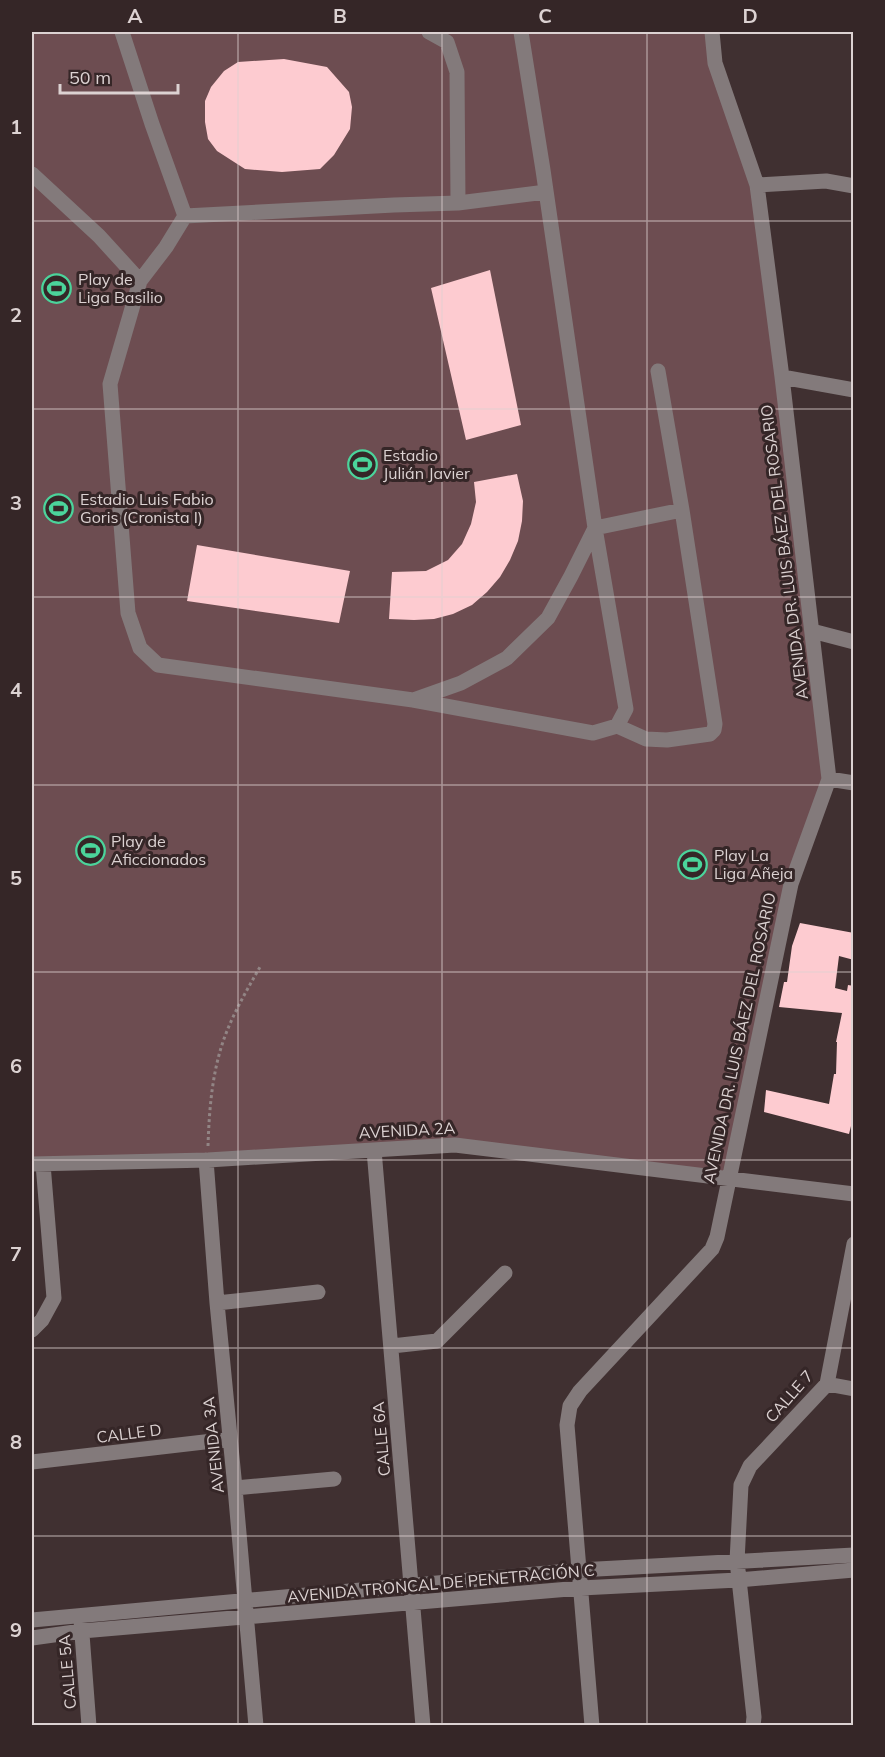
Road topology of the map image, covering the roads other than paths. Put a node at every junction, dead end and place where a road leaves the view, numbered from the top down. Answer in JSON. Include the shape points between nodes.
{"nodes":[{"id":1,"x":122,"y":32,"type":"edge"},
{"id":2,"x":429,"y":32,"type":"edge"},
{"id":3,"x":520,"y":32,"type":"edge"},
{"id":4,"x":712,"y":32,"type":"edge"},
{"id":5,"x":32,"y":174,"type":"edge"},
{"id":6,"x":757,"y":185,"type":"junction"},
{"id":7,"x":854,"y":186,"type":"edge"},
{"id":8,"x":546,"y":192,"type":"junction"},
{"id":9,"x":458,"y":204,"type":"junction"},
{"id":10,"x":185,"y":216,"type":"junction"},
{"id":11,"x":140,"y":281,"type":"junction"},
{"id":12,"x":658,"y":371,"type":"dead end"},
{"id":13,"x":782,"y":377,"type":"junction"},
{"id":14,"x":854,"y":390,"type":"edge"},
{"id":15,"x":682,"y":510,"type":"junction"},
{"id":16,"x":595,"y":528,"type":"junction"},
{"id":17,"x":812,"y":631,"type":"junction"},
{"id":18,"x":854,"y":642,"type":"edge"},
{"id":19,"x":413,"y":700,"type":"junction"},
{"id":20,"x":617,"y":726,"type":"junction"},
{"id":21,"x":829,"y":779,"type":"junction"},
{"id":22,"x":854,"y":783,"type":"edge"},
{"id":23,"x":374,"y":1150,"type":"junction"},
{"id":24,"x":207,"y":1160,"type":"junction"},
{"id":25,"x":37,"y":1164,"type":"edge"},
{"id":26,"x":728,"y":1178,"type":"junction"},
{"id":27,"x":854,"y":1194,"type":"edge"},
{"id":28,"x":854,"y":1244,"type":"edge"},
{"id":29,"x":505,"y":1273,"type":"dead end"},
{"id":30,"x":318,"y":1292,"type":"dead end"},
{"id":31,"x":217,"y":1303,"type":"junction"},
{"id":32,"x":32,"y":1330,"type":"edge"},
{"id":33,"x":392,"y":1346,"type":"junction"},
{"id":34,"x":827,"y":1384,"type":"junction"},
{"id":35,"x":854,"y":1389,"type":"edge"},
{"id":36,"x":230,"y":1439,"type":"junction"},
{"id":37,"x":32,"y":1462,"type":"edge"},
{"id":38,"x":334,"y":1479,"type":"dead end"},
{"id":39,"x":235,"y":1488,"type":"junction"},
{"id":40,"x":854,"y":1555,"type":"edge"},
{"id":41,"x":737,"y":1561,"type":"junction"},
{"id":42,"x":579,"y":1570,"type":"junction"},
{"id":43,"x":854,"y":1570,"type":"edge"},
{"id":44,"x":738,"y":1580,"type":"junction"},
{"id":45,"x":411,"y":1585,"type":"junction"},
{"id":46,"x":581,"y":1588,"type":"junction"},
{"id":47,"x":244,"y":1600,"type":"junction"},
{"id":48,"x":412,"y":1603,"type":"junction"},
{"id":49,"x":80,"y":1615,"type":"junction"},
{"id":50,"x":246,"y":1617,"type":"junction"},
{"id":51,"x":32,"y":1620,"type":"edge"},
{"id":52,"x":82,"y":1631,"type":"junction"},
{"id":53,"x":32,"y":1638,"type":"edge"},
{"id":54,"x":89,"y":1725,"type":"edge"},
{"id":55,"x":256,"y":1725,"type":"edge"},
{"id":56,"x":423,"y":1725,"type":"edge"},
{"id":57,"x":592,"y":1725,"type":"edge"},
{"id":58,"x":753,"y":1725,"type":"edge"}],
"edges":[{"from":1,"to":10,"type":"street"},
{"from":2,"to":9,"type":"street","via":[[447,42],[457,72]]},
{"from":3,"to":8,"type":"street"},
{"from":4,"to":6,"type":"street","name":"AVENIDA DR. LUIS BÁEZ DEL ROSARIO","via":[[715,63]]},
{"from":5,"to":11,"type":"street","via":[[99,236]]},
{"from":6,"to":7,"type":"street","via":[[826,182]]},
{"from":6,"to":13,"type":"street","name":"AVENIDA DR. LUIS BÁEZ DEL ROSARIO"},
{"from":8,"to":9,"type":"street"},
{"from":8,"to":16,"type":"street"},
{"from":9,"to":10,"type":"street"},
{"from":10,"to":11,"type":"street"},
{"from":11,"to":19,"type":"street","via":[[110,384],[128,613],[140,648],[158,665]]},
{"from":12,"to":15,"type":"street"},
{"from":13,"to":14,"type":"street"},
{"from":13,"to":17,"type":"street","name":"AVENIDA DR. LUIS BÁEZ DEL ROSARIO"},
{"from":15,"to":16,"type":"street"},
{"from":15,"to":20,"type":"street","via":[[714,730],[668,741],[646,739]]},
{"from":16,"to":19,"type":"street","via":[[548,618],[507,658],[461,683]]},
{"from":16,"to":20,"type":"street","via":[[626,709]]},
{"from":17,"to":18,"type":"street"},
{"from":17,"to":21,"type":"street","name":"AVENIDA DR. LUIS BÁEZ DEL ROSARIO"},
{"from":19,"to":20,"type":"street","via":[[593,733]]},
{"from":21,"to":22,"type":"street"},
{"from":21,"to":26,"type":"street","name":"AVENIDA DR. LUIS BÁEZ DEL ROSARIO","via":[[791,884]]},
{"from":23,"to":24,"type":"street","name":"AVENIDA 2A"},
{"from":23,"to":26,"type":"street","name":"AVENIDA 2A","via":[[455,1145]]},
{"from":23,"to":33,"type":"street","name":"CALLE 6A"},
{"from":24,"to":25,"type":"street","name":"AVENIDA 2A"},
{"from":24,"to":31,"type":"street","name":"AVENIDA 3A"},
{"from":25,"to":32,"type":"street","via":[[54,1298]]},
{"from":26,"to":27,"type":"street","name":"AVENIDA 2A"},
{"from":26,"to":42,"type":"street","name":"AVENIDA DR. LUIS BÁEZ DEL ROSARIO","via":[[712,1249],[570,1406],[567,1425]]},
{"from":28,"to":34,"type":"street","name":"CALLE 7"},
{"from":29,"to":33,"type":"street","via":[[436,1341]]},
{"from":30,"to":31,"type":"street"},
{"from":31,"to":36,"type":"street","name":"AVENIDA 3A"},
{"from":33,"to":45,"type":"street","name":"CALLE 6A"},
{"from":34,"to":35,"type":"street"},
{"from":34,"to":41,"type":"street","name":"CALLE 7","via":[[750,1466],[741,1485]]},
{"from":36,"to":37,"type":"street","name":"CALLE D"},
{"from":36,"to":39,"type":"street","name":"AVENIDA 3A"},
{"from":38,"to":39,"type":"street"},
{"from":39,"to":47,"type":"street","name":"AVENIDA 3A"},
{"from":40,"to":41,"type":"street","name":"AVENIDA TRONCAL DE PENETRACIÓN C"},
{"from":41,"to":42,"type":"street","name":"AVENIDA TRONCAL DE PENETRACIÓN C"},
{"from":41,"to":44,"type":"street","name":"CALLE 7"},
{"from":42,"to":45,"type":"street","name":"AVENIDA TRONCAL DE PENETRACIÓN C"},
{"from":42,"to":46,"type":"street","name":"AVENIDA DR. LUIS BÁEZ DEL ROSARIO"},
{"from":43,"to":44,"type":"street","name":"AVENIDA TRONCAL DE PENETRACIÓN C"},
{"from":44,"to":46,"type":"street","name":"AVENIDA TRONCAL DE PENETRACIÓN C"},
{"from":44,"to":58,"type":"street","name":"CALLE 7"},
{"from":45,"to":47,"type":"street","name":"AVENIDA TRONCAL DE PENETRACIÓN C"},
{"from":45,"to":48,"type":"street","name":"CALLE 6A"},
{"from":46,"to":48,"type":"street","name":"AVENIDA TRONCAL DE PENETRACIÓN C"},
{"from":46,"to":57,"type":"street","name":"AVENIDA DR. LUIS BÁEZ DEL ROSARIO"},
{"from":47,"to":49,"type":"street","name":"AVENIDA TRONCAL DE PENETRACIÓN C"},
{"from":47,"to":50,"type":"street","name":"AVENIDA 3A"},
{"from":48,"to":50,"type":"street","name":"AVENIDA TRONCAL DE PENETRACIÓN C"},
{"from":48,"to":56,"type":"street","name":"CALLE 6A"},
{"from":49,"to":51,"type":"street","name":"AVENIDA TRONCAL DE PENETRACIÓN C"},
{"from":49,"to":52,"type":"street","name":"CALLE 5A"},
{"from":50,"to":52,"type":"street","name":"AVENIDA TRONCAL DE PENETRACIÓN C"},
{"from":50,"to":55,"type":"street","name":"AVENIDA 3A"},
{"from":52,"to":53,"type":"street","name":"AVENIDA TRONCAL DE PENETRACIÓN C"},
{"from":52,"to":54,"type":"street","name":"CALLE 5A"}]}
